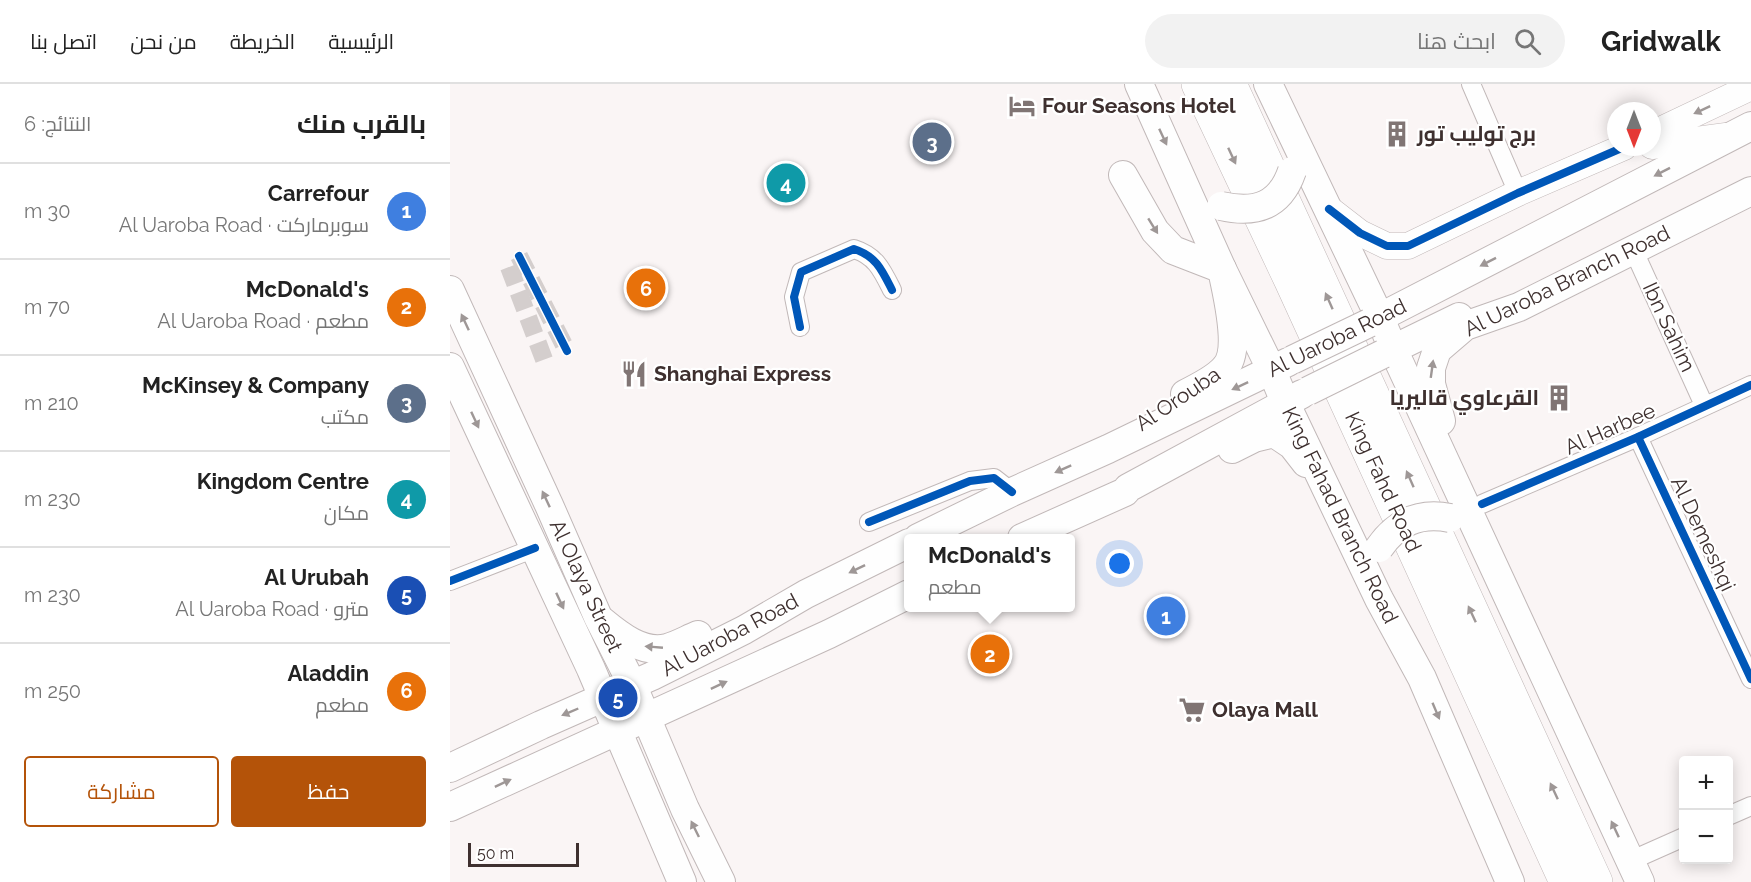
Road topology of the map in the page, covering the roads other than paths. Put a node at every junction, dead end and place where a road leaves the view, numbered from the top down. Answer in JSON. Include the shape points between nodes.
{"nodes":[{"id":1,"x":1139,"y":84,"type":"edge"},
{"id":2,"x":1198,"y":84,"type":"edge"},
{"id":3,"x":1230,"y":84,"type":"edge"},
{"id":4,"x":1268,"y":84,"type":"edge"},
{"id":5,"x":1471,"y":84,"type":"edge"},
{"id":6,"x":1751,"y":87,"type":"edge"},
{"id":7,"x":1285,"y":120,"type":"junction"},
{"id":8,"x":1661,"y":130,"type":"edge"},
{"id":9,"x":1742,"y":130,"type":"edge"},
{"id":10,"x":1661,"y":144,"type":"edge"},
{"id":11,"x":1607,"y":154,"type":"edge"},
{"id":12,"x":1177,"y":167,"type":"junction"},
{"id":13,"x":1751,"y":173,"type":"edge"},
{"id":14,"x":1124,"y":175,"type":"dead end"},
{"id":15,"x":1751,"y":191,"type":"edge"},
{"id":16,"x":1518,"y":193,"type":"junction"},
{"id":17,"x":1329,"y":209,"type":"junction"},
{"id":18,"x":1633,"y":249,"type":"junction"},
{"id":19,"x":1222,"y":269,"type":"junction"},
{"id":20,"x":450,"y":290,"type":"edge"},
{"id":21,"x":892,"y":290,"type":"dead end"},
{"id":22,"x":1484,"y":305,"type":"junction"},
{"id":23,"x":1374,"y":321,"type":"junction"},
{"id":24,"x":1465,"y":326,"type":"junction"},
{"id":25,"x":800,"y":327,"type":"dead end"},
{"id":26,"x":1419,"y":336,"type":"junction"},
{"id":27,"x":1388,"y":352,"type":"junction"},
{"id":28,"x":1282,"y":365,"type":"junction"},
{"id":29,"x":450,"y":367,"type":"edge"},
{"id":30,"x":1751,"y":385,"type":"edge"},
{"id":31,"x":1296,"y":397,"type":"junction"},
{"id":32,"x":1704,"y":405,"type":"junction"},
{"id":33,"x":1638,"y":437,"type":"junction"},
{"id":34,"x":1108,"y":449,"type":"junction"},
{"id":35,"x":1328,"y":491,"type":"junction"},
{"id":36,"x":1012,"y":492,"type":"junction"},
{"id":37,"x":1125,"y":492,"type":"junction"},
{"id":38,"x":1482,"y":504,"type":"junction"},
{"id":39,"x":868,"y":522,"type":"dead end"},
{"id":40,"x":926,"y":534,"type":"edge"},
{"id":41,"x":1031,"y":534,"type":"edge"},
{"id":42,"x":904,"y":545,"type":"edge"},
{"id":43,"x":535,"y":548,"type":"junction"},
{"id":44,"x":450,"y":581,"type":"edge"},
{"id":45,"x":806,"y":594,"type":"junction"},
{"id":46,"x":904,"y":596,"type":"edge"},
{"id":47,"x":598,"y":617,"type":"junction"},
{"id":48,"x":1528,"y":639,"type":"junction"},
{"id":49,"x":1422,"y":678,"type":"junction"},
{"id":50,"x":1751,"y":679,"type":"edge"},
{"id":51,"x":633,"y":684,"type":"junction"},
{"id":52,"x":604,"y":698,"type":"junction"},
{"id":53,"x":647,"y":718,"type":"junction"},
{"id":54,"x":617,"y":730,"type":"junction"},
{"id":55,"x":450,"y":768,"type":"edge"},
{"id":56,"x":1751,"y":806,"type":"edge"},
{"id":57,"x":450,"y":807,"type":"edge"},
{"id":58,"x":1733,"y":814,"type":"edge"},
{"id":59,"x":1679,"y":840,"type":"edge"},
{"id":60,"x":1635,"y":871,"type":"edge"},
{"id":61,"x":682,"y":882,"type":"edge"},
{"id":62,"x":721,"y":882,"type":"edge"},
{"id":63,"x":1510,"y":882,"type":"edge"},
{"id":64,"x":1566,"y":882,"type":"edge"},
{"id":65,"x":1596,"y":882,"type":"edge"}],
"edges":[{"from":1,"to":12,"type":"main road","name":"King Fahad Branch Road","one_way":true},
{"from":2,"to":64,"type":"highway","name":"King Fahd Road","one_way":true},
{"from":65,"to":3,"type":"highway","name":"King Fahd Road","one_way":true},
{"from":4,"to":7,"type":"main road"},
{"from":5,"to":16,"type":"street"},
{"from":6,"to":8,"type":"street","one_way":true},
{"from":7,"to":12,"type":"main road","bridge":true,"via":[[1292,171],[1287,186],[1267,204],[1237,210],[1221,206],[1198,190]]},
{"from":7,"to":17,"type":"main road"},
{"from":9,"to":10,"type":"street"},
{"from":9,"to":23,"type":"main road","name":"Al Uaroba Road","one_way":true},
{"from":11,"to":16,"type":"street"},
{"from":12,"to":19,"type":"main road","name":"King Fahad Branch Road"},
{"from":13,"to":22,"type":"main road","name":"Al Uaroba Road"},
{"from":14,"to":19,"type":"main road","one_way":true,"via":[[1155,231],[1173,250]]},
{"from":15,"to":18,"type":"main road","name":"Al Uaroba Branch Road"},
{"from":16,"to":17,"type":"street","via":[[1408,246],[1387,246],[1360,233]]},
{"from":17,"to":23,"type":"main road"},
{"from":18,"to":24,"type":"main road","name":"Al Uaroba Branch Road","via":[[1519,307]]},
{"from":18,"to":32,"type":"street","name":"Ibn Sahim"},
{"from":19,"to":28,"type":"main road","name":"King Fahad Branch Road"},
{"from":19,"to":34,"type":"main road","name":"Al Orouba","via":[[1233,337],[1226,368],[1144,418]]},
{"from":47,"to":20,"type":"main road","name":"Al Olaya Street","one_way":true},
{"from":21,"to":25,"type":"street","via":[[869,255],[854,249],[801,272],[794,297]]},
{"from":22,"to":24,"type":"main road"},
{"from":22,"to":26,"type":"main road","name":"Al Uaroba Road"},
{"from":23,"to":27,"type":"main road"},
{"from":23,"to":28,"type":"main road","name":"Al Uaroba Road","bridge":true},
{"from":24,"to":26,"type":"main road"},
{"from":38,"to":24,"type":"main road","name":"Al Uaroba Branch Road","one_way":true,"via":[[1440,419],[1431,384],[1437,350]]},
{"from":26,"to":27,"type":"main road","name":"Al Uaroba Road"},
{"from":27,"to":31,"type":"main road","name":"Al Uaroba Road","bridge":true},
{"from":27,"to":48,"type":"main road"},
{"from":28,"to":31,"type":"main road","name":"King Fahad Branch Road"},
{"from":28,"to":34,"type":"main road","name":"Al Uaroba Road","one_way":true},
{"from":29,"to":43,"type":"main road","name":"Al Olaya Street","one_way":true},
{"from":30,"to":32,"type":"street","name":"Al Harbee"},
{"from":31,"to":35,"type":"main road","name":"King Fahad Branch Road"},
{"from":31,"to":37,"type":"main road","name":"Al Uaroba Road"},
{"from":32,"to":33,"type":"street","name":"Al Harbee"},
{"from":33,"to":38,"type":"street","name":"Al Harbee"},
{"from":33,"to":50,"type":"street","name":"Al Demeshqi"},
{"from":34,"to":36,"type":"main road","name":"Al Uaroba Road","one_way":true},
{"from":35,"to":37,"type":"main road","via":[[1292,445],[1274,433],[1254,438],[1164,483]]},
{"from":35,"to":49,"type":"main road","name":"King Fahad Branch Road"},
{"from":36,"to":39,"type":"street","via":[[994,478],[970,481]]},
{"from":36,"to":40,"type":"main road","name":"Al Uaroba Road"},
{"from":37,"to":41,"type":"main road","name":"Al Uaroba Road"},
{"from":38,"to":48,"type":"main road","name":"Al Uaroba Branch Road","via":[[1511,577]]},
{"from":42,"to":45,"type":"main road","name":"Al Uaroba Road","one_way":true},
{"from":43,"to":44,"type":"street"},
{"from":43,"to":52,"type":"main road","name":"Al Olaya Street","one_way":true},
{"from":45,"to":47,"type":"main road","one_way":true,"via":[[764,604],[659,649],[620,636]]},
{"from":45,"to":51,"type":"main road","name":"Al Uaroba Road","via":[[744,630]]},
{"from":53,"to":46,"type":"main road","name":"Al Uaroba Road","one_way":true},
{"from":47,"to":51,"type":"main road","name":"Al Olaya Street"},
{"from":48,"to":49,"type":"main road","bridge":true,"via":[[1476,534],[1450,518],[1420,517],[1386,538],[1376,559]]},
{"from":60,"to":48,"type":"main road","one_way":true},
{"from":49,"to":63,"type":"main road","name":"King Fahad Branch Road","one_way":true},
{"from":51,"to":52,"type":"main road","name":"Al Uaroba Road"},
{"from":51,"to":53,"type":"main road","name":"Al Olaya Street"},
{"from":52,"to":54,"type":"main road","name":"Al Olaya Street"},
{"from":52,"to":55,"type":"main road","name":"Al Uaroba Road","one_way":true},
{"from":53,"to":54,"type":"main road","name":"Al Uaroba Road"},
{"from":62,"to":53,"type":"main road","name":"Al Olaya Street","one_way":true},
{"from":57,"to":54,"type":"main road","name":"Al Uaroba Road","one_way":true},
{"from":54,"to":61,"type":"main road","name":"Al Olaya Street"},
{"from":56,"to":58,"type":"street"},
{"from":59,"to":60,"type":"street"}]}
